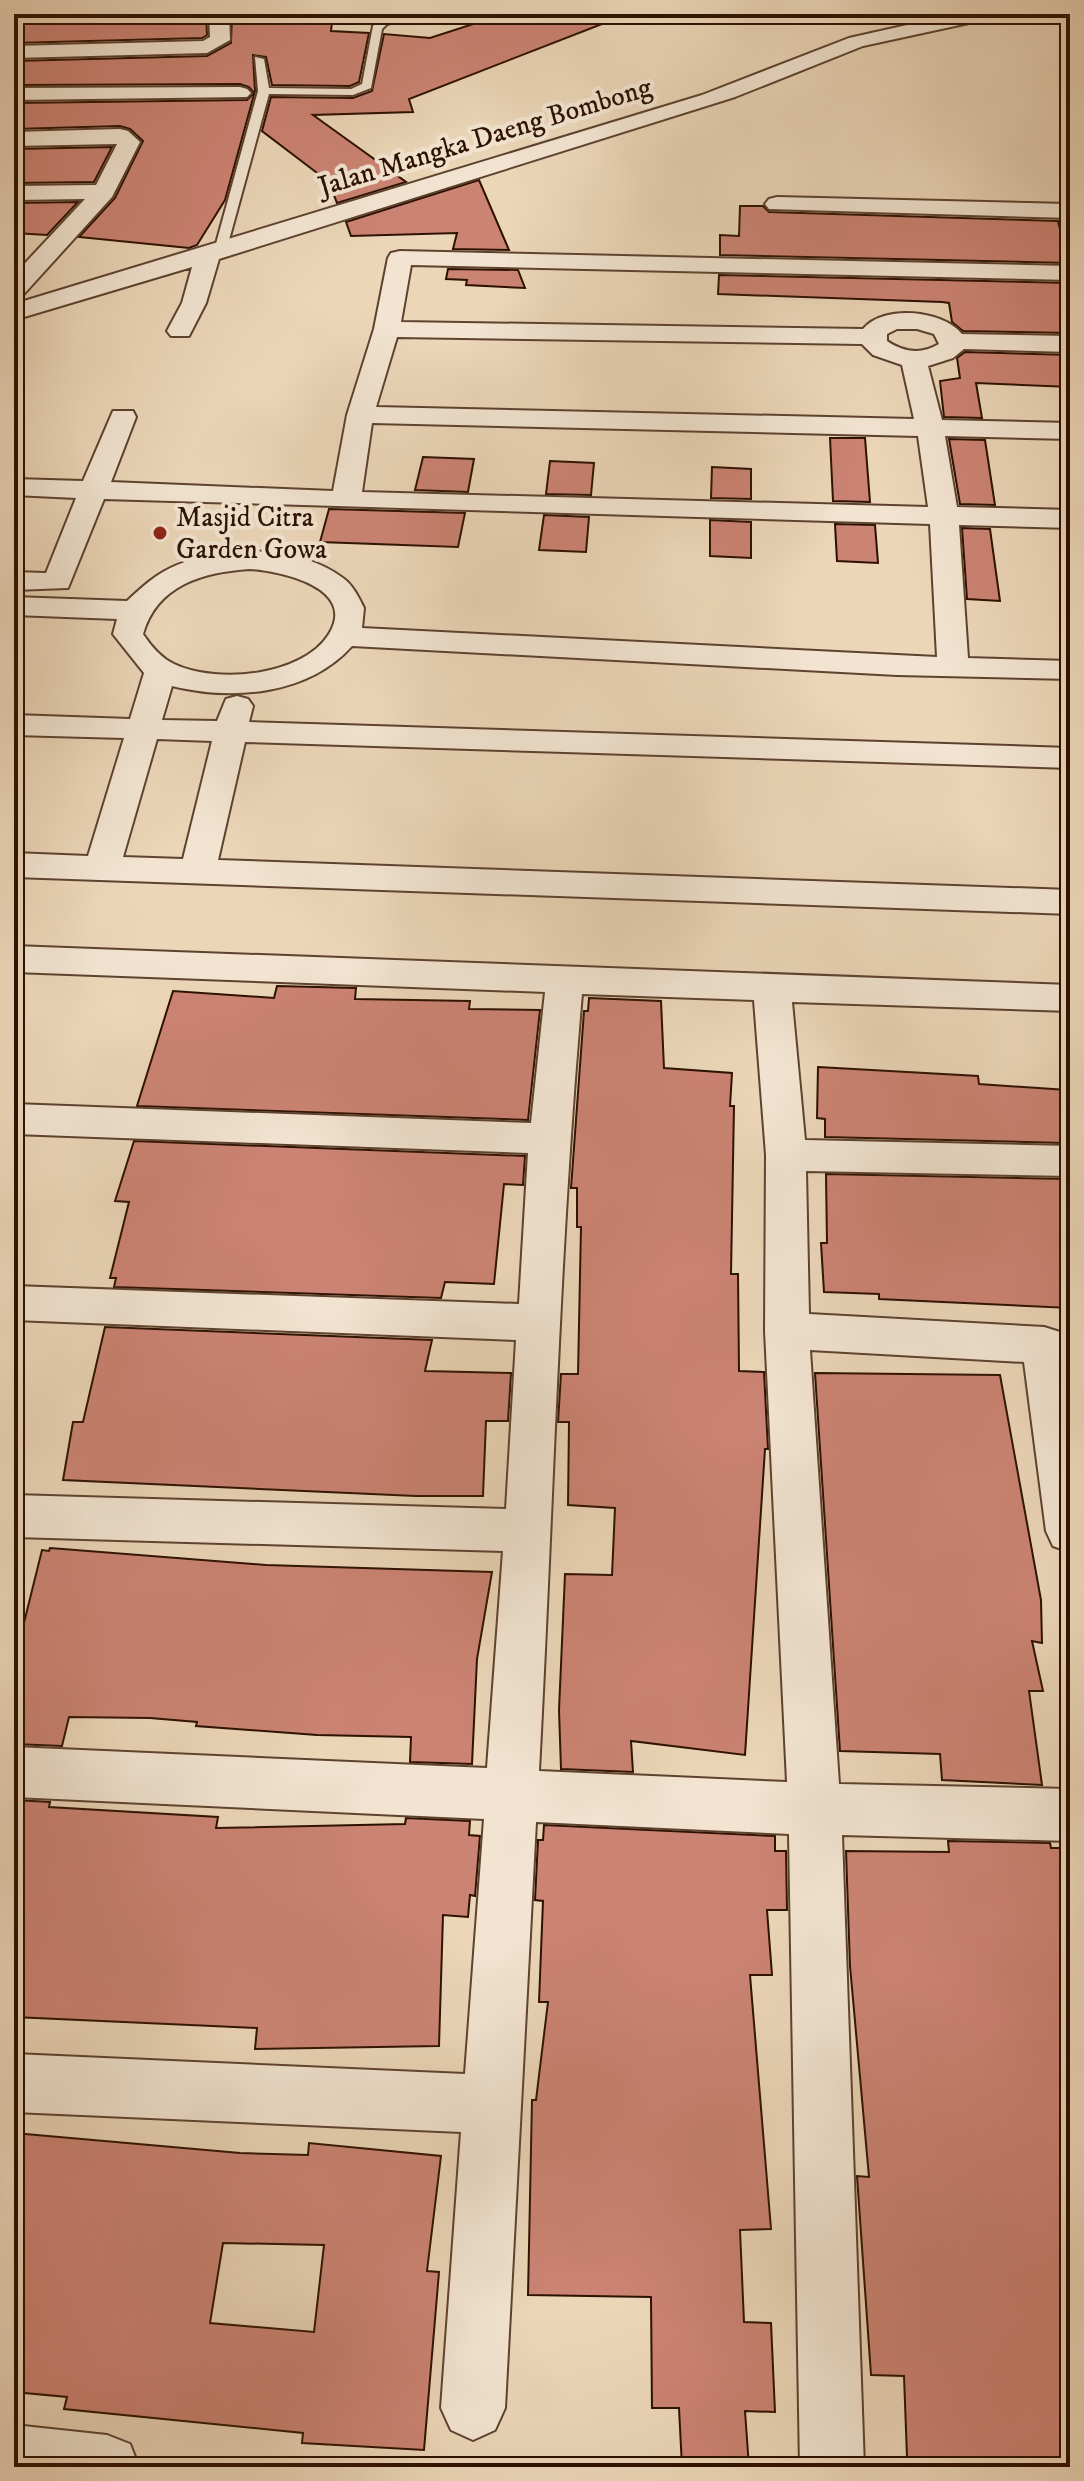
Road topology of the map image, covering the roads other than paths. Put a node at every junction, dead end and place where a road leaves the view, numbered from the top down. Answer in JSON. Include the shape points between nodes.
{"nodes":[{"id":1,"x":219,"y":14,"type":"edge"},
{"id":2,"x":418,"y":14,"type":"edge"},
{"id":3,"x":970,"y":14,"type":"edge"},
{"id":4,"x":14,"y":52,"type":"edge"},
{"id":5,"x":259,"y":59,"type":"dead end"},
{"id":6,"x":264,"y":91,"type":"junction"},
{"id":7,"x":240,"y":93,"type":"dead end"},
{"id":8,"x":14,"y":94,"type":"edge"},
{"id":9,"x":14,"y":139,"type":"edge"},
{"id":10,"x":104,"y":192,"type":"junction"},
{"id":11,"x":14,"y":193,"type":"edge"},
{"id":12,"x":777,"y":204,"type":"dead end"},
{"id":13,"x":904,"y":209,"type":"junction"},
{"id":14,"x":1070,"y":211,"type":"edge"},
{"id":15,"x":907,"y":253,"type":"junction"},
{"id":16,"x":213,"y":254,"type":"junction"},
{"id":17,"x":1070,"y":273,"type":"edge"},
{"id":18,"x":14,"y":290,"type":"edge"},
{"id":19,"x":14,"y":312,"type":"edge"},
{"id":20,"x":912,"y":321,"type":"junction"},
{"id":21,"x":387,"y":329,"type":"junction"},
{"id":22,"x":180,"y":331,"type":"dead end"},
{"id":23,"x":872,"y":337,"type":"junction"},
{"id":24,"x":953,"y":341,"type":"junction"},
{"id":25,"x":1070,"y":344,"type":"edge"},
{"id":26,"x":913,"y":359,"type":"junction"},
{"id":27,"x":360,"y":415,"type":"junction"},
{"id":28,"x":123,"y":417,"type":"dead end"},
{"id":29,"x":930,"y":428,"type":"junction"},
{"id":30,"x":1070,"y":431,"type":"edge"},
{"id":31,"x":14,"y":487,"type":"edge"},
{"id":32,"x":97,"y":489,"type":"junction"},
{"id":33,"x":346,"y":500,"type":"junction"},
{"id":34,"x":944,"y":515,"type":"junction"},
{"id":35,"x":1070,"y":519,"type":"edge"},
{"id":36,"x":14,"y":581,"type":"edge"},
{"id":37,"x":14,"y":606,"type":"edge"},
{"id":38,"x":131,"y":622,"type":"junction"},
{"id":39,"x":347,"y":622,"type":"junction"},
{"id":40,"x":14,"y":631,"type":"edge"},
{"id":41,"x":1070,"y":643,"type":"edge"},
{"id":42,"x":903,"y":651,"type":"junction"},
{"id":43,"x":952,"y":653,"type":"junction"},
{"id":44,"x":161,"y":670,"type":"junction"},
{"id":45,"x":1070,"y":670,"type":"edge"},
{"id":46,"x":242,"y":685,"type":"junction"},
{"id":47,"x":14,"y":725,"type":"edge"},
{"id":48,"x":143,"y":730,"type":"junction"},
{"id":49,"x":230,"y":733,"type":"junction"},
{"id":50,"x":1070,"y":758,"type":"edge"},
{"id":51,"x":14,"y":865,"type":"edge"},
{"id":52,"x":102,"y":868,"type":"junction"},
{"id":53,"x":198,"y":872,"type":"junction"},
{"id":54,"x":1070,"y":902,"type":"edge"},
{"id":55,"x":14,"y":959,"type":"edge"},
{"id":56,"x":565,"y":980,"type":"junction"},
{"id":57,"x":772,"y":988,"type":"junction"},
{"id":58,"x":1070,"y":998,"type":"edge"},
{"id":59,"x":14,"y":1119,"type":"edge"},
{"id":60,"x":549,"y":1139,"type":"junction"},
{"id":61,"x":786,"y":1155,"type":"junction"},
{"id":62,"x":1070,"y":1161,"type":"edge"},
{"id":63,"x":14,"y":1303,"type":"edge"},
{"id":64,"x":541,"y":1323,"type":"junction"},
{"id":65,"x":787,"y":1331,"type":"junction"},
{"id":66,"x":1057,"y":1345,"type":"edge"},
{"id":67,"x":14,"y":1516,"type":"edge"},
{"id":68,"x":528,"y":1531,"type":"junction"},
{"id":69,"x":1070,"y":1531,"type":"edge"},
{"id":70,"x":14,"y":1772,"type":"edge"},
{"id":71,"x":513,"y":1794,"type":"junction"},
{"id":72,"x":815,"y":1809,"type":"junction"},
{"id":73,"x":1070,"y":1815,"type":"edge"},
{"id":74,"x":14,"y":2083,"type":"edge"},
{"id":75,"x":492,"y":2104,"type":"junction"},
{"id":76,"x":473,"y":2408,"type":"dead end"},
{"id":77,"x":14,"y":2457,"type":"edge"},
{"id":78,"x":107,"y":2467,"type":"edge"},
{"id":79,"x":832,"y":2467,"type":"edge"}],
"edges":[{"from":1,"to":4,"type":"street","via":[[220,40],[207,47]]},
{"from":2,"to":6,"type":"lane","via":[[377,28],[363,89]]},
{"from":3,"to":16,"type":"street","name":"Jalan Mangka Daeng Bombong","via":[[892,31],[736,91]]},
{"from":5,"to":6,"type":"lane"},
{"from":6,"to":16,"type":"lane"},
{"from":7,"to":8,"type":"street"},
{"from":9,"to":10,"type":"street","via":[[126,138],[129,142]]},
{"from":10,"to":11,"type":"street"},
{"from":10,"to":18,"type":"street"},
{"from":12,"to":13,"type":"street"},
{"from":13,"to":14,"type":"street"},
{"from":13,"to":15,"type":"street"},
{"from":15,"to":17,"type":"street"},
{"from":15,"to":20,"type":"street"},
{"from":15,"to":21,"type":"street","via":[[400,258]]},
{"from":16,"to":19,"type":"street","name":"Jalan Mangka Daeng Bombong"},
{"from":16,"to":22,"type":"street"},
{"from":20,"to":23,"type":"street","via":[[882,325]]},
{"from":20,"to":24,"type":"street","via":[[943,329]]},
{"from":21,"to":23,"type":"street"},
{"from":21,"to":27,"type":"street"},
{"from":23,"to":26,"type":"street","via":[[889,354]]},
{"from":24,"to":25,"type":"street"},
{"from":24,"to":26,"type":"street","via":[[938,356]]},
{"from":26,"to":29,"type":"street"},
{"from":27,"to":29,"type":"street"},
{"from":27,"to":33,"type":"street"},
{"from":28,"to":32,"type":"street"},
{"from":29,"to":30,"type":"street"},
{"from":29,"to":34,"type":"street"},
{"from":31,"to":32,"type":"street"},
{"from":32,"to":33,"type":"street"},
{"from":32,"to":36,"type":"street","via":[[57,582]]},
{"from":33,"to":34,"type":"street"},
{"from":34,"to":35,"type":"street"},
{"from":34,"to":43,"type":"street"},
{"from":37,"to":38,"type":"street"},
{"from":38,"to":39,"type":"street","via":[[169,580],[239,561],[309,570],[334,585]]},
{"from":38,"to":40,"type":"street"},
{"from":38,"to":44,"type":"street","via":[[138,650]]},
{"from":39,"to":42,"type":"street"},
{"from":39,"to":42,"type":"street","via":[[825,633],[895,637]]},
{"from":39,"to":46,"type":"street","via":[[322,659],[286,676]]},
{"from":41,"to":43,"type":"street"},
{"from":42,"to":43,"type":"street"},
{"from":43,"to":45,"type":"street"},
{"from":44,"to":46,"type":"street","via":[[198,682]]},
{"from":44,"to":48,"type":"street"},
{"from":46,"to":49,"type":"street"},
{"from":47,"to":48,"type":"street"},
{"from":48,"to":49,"type":"street"},
{"from":48,"to":52,"type":"street"},
{"from":49,"to":50,"type":"street"},
{"from":49,"to":53,"type":"street"},
{"from":51,"to":52,"type":"street"},
{"from":52,"to":53,"type":"street"},
{"from":53,"to":54,"type":"street"},
{"from":55,"to":56,"type":"street"},
{"from":56,"to":57,"type":"street"},
{"from":56,"to":60,"type":"street"},
{"from":57,"to":58,"type":"street"},
{"from":57,"to":61,"type":"street"},
{"from":59,"to":60,"type":"street"},
{"from":60,"to":64,"type":"street"},
{"from":61,"to":62,"type":"street"},
{"from":61,"to":65,"type":"street"},
{"from":63,"to":64,"type":"street"},
{"from":64,"to":68,"type":"street"},
{"from":65,"to":66,"type":"street"},
{"from":65,"to":72,"type":"street"},
{"from":66,"to":69,"type":"street"},
{"from":67,"to":68,"type":"street"},
{"from":68,"to":71,"type":"street"},
{"from":70,"to":71,"type":"street"},
{"from":71,"to":72,"type":"street"},
{"from":71,"to":75,"type":"street"},
{"from":72,"to":73,"type":"street"},
{"from":72,"to":79,"type":"street"},
{"from":74,"to":75,"type":"street"},
{"from":75,"to":76,"type":"street"},
{"from":77,"to":78,"type":"street"}]}
